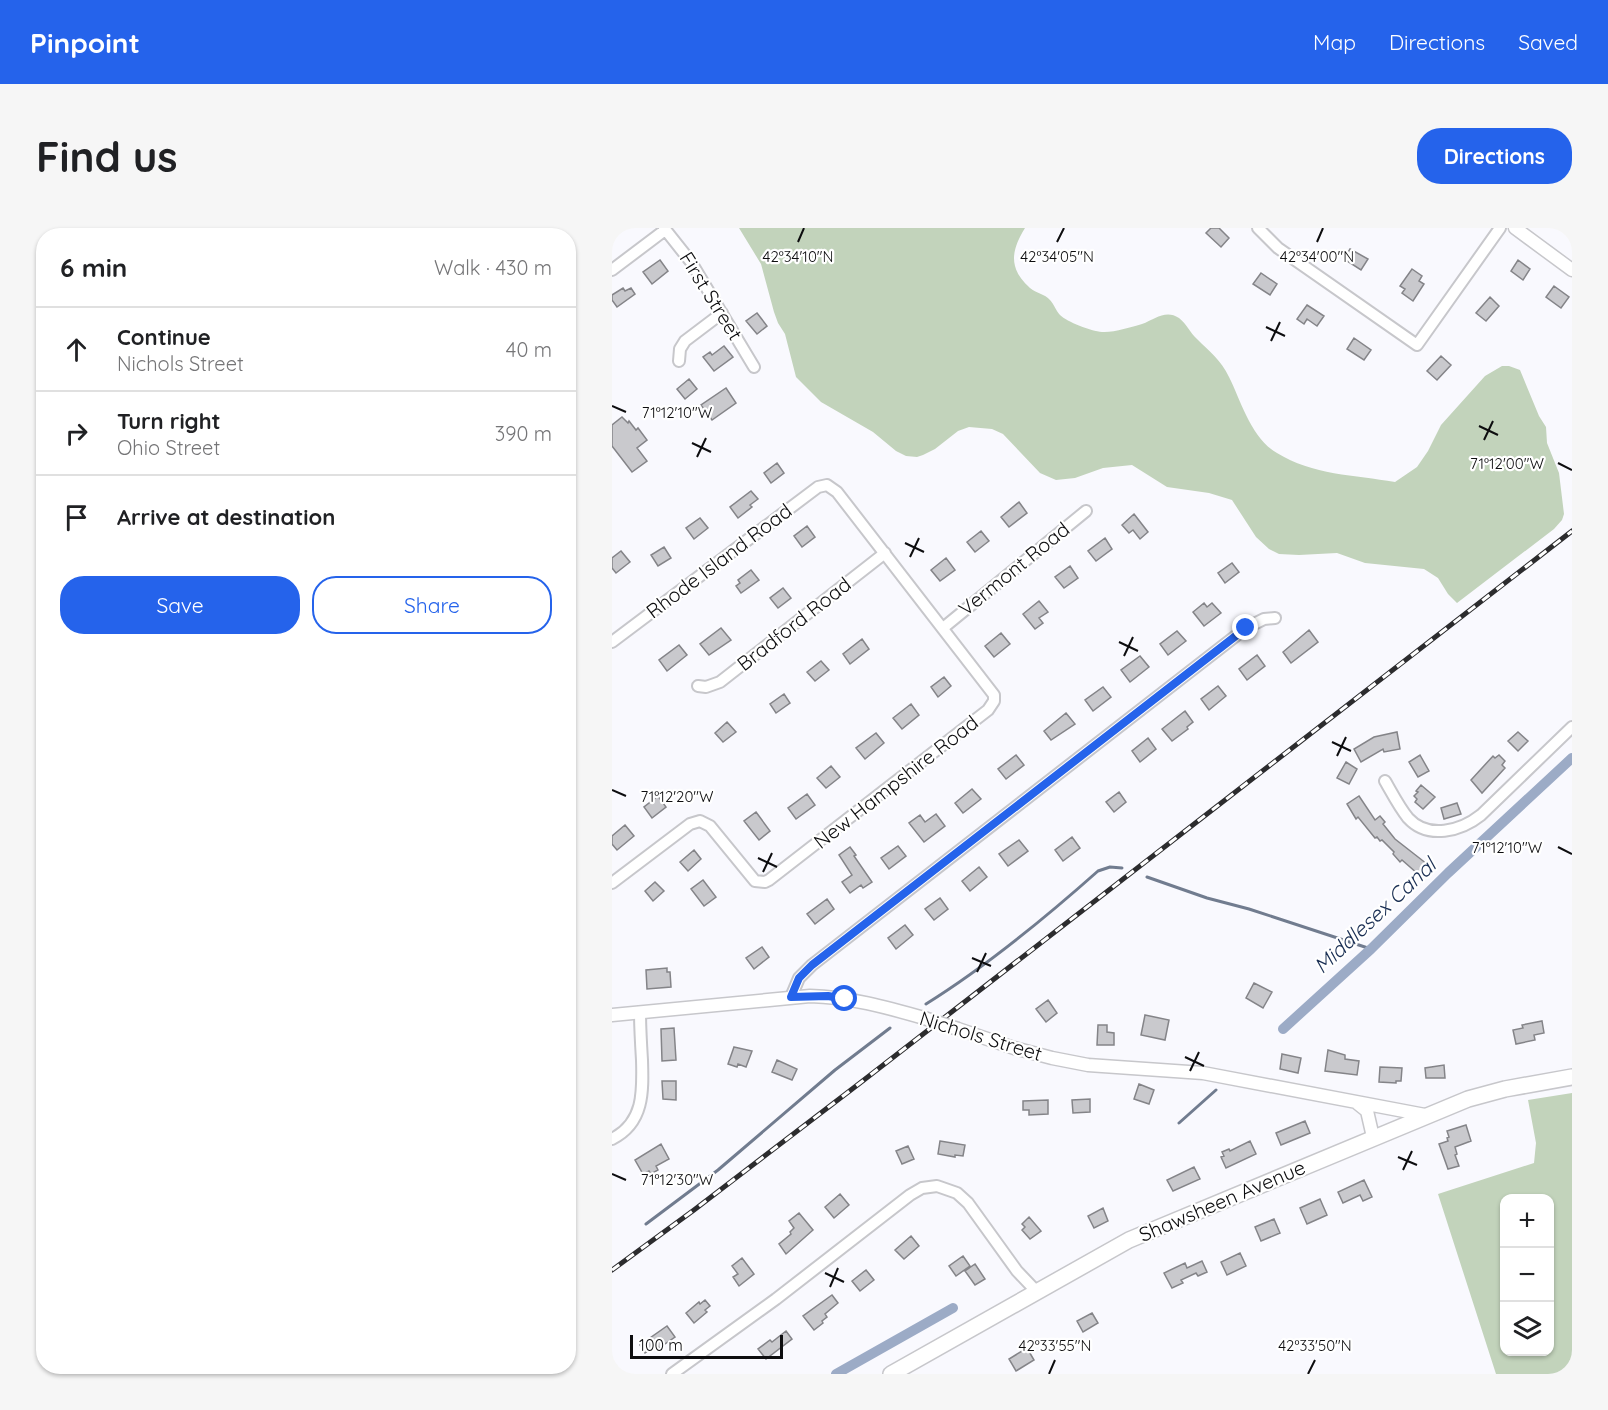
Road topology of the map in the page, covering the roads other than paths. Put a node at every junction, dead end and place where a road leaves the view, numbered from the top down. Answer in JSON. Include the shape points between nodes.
{"nodes":[{"id":1,"x":1258,"y":228,"type":"edge"},
{"id":2,"x":1500,"y":228,"type":"edge"},
{"id":3,"x":1515,"y":228,"type":"edge"},
{"id":4,"x":665,"y":229,"type":"edge"},
{"id":5,"x":612,"y":270,"type":"edge"},
{"id":6,"x":1572,"y":270,"type":"edge"},
{"id":7,"x":722,"y":313,"type":"junction"},
{"id":8,"x":679,"y":361,"type":"dead end"},
{"id":9,"x":754,"y":367,"type":"dead end"},
{"id":10,"x":827,"y":484,"type":"joint"},
{"id":11,"x":1086,"y":511,"type":"dead end"},
{"id":12,"x":885,"y":553,"type":"junction"},
{"id":13,"x":1275,"y":618,"type":"dead end"},
{"id":14,"x":943,"y":628,"type":"junction"},
{"id":15,"x":612,"y":642,"type":"edge"},
{"id":16,"x":698,"y":686,"type":"dead end"},
{"id":17,"x":1572,"y":727,"type":"edge"},
{"id":18,"x":1385,"y":781,"type":"dead end"},
{"id":19,"x":612,"y":883,"type":"edge"},
{"id":20,"x":791,"y":997,"type":"junction"},
{"id":21,"x":640,"y":1012,"type":"junction"},
{"id":22,"x":612,"y":1015,"type":"edge"},
{"id":23,"x":1572,"y":1077,"type":"edge"},
{"id":24,"x":1350,"y":1100,"type":"junction"},
{"id":25,"x":1425,"y":1115,"type":"junction"},
{"id":26,"x":1373,"y":1137,"type":"junction"},
{"id":27,"x":612,"y":1139,"type":"edge"},
{"id":28,"x":1037,"y":1292,"type":"junction"},
{"id":29,"x":672,"y":1374,"type":"edge"},
{"id":30,"x":891,"y":1374,"type":"edge"}],
"edges":[{"from":1,"to":2,"type":"street","via":[[1278,248],[1418,345]]},
{"from":3,"to":6,"type":"street"},
{"from":4,"to":5,"type":"street"},
{"from":4,"to":7,"type":"street","name":"First Street"},
{"from":7,"to":8,"type":"street","via":[[685,341]]},
{"from":7,"to":9,"type":"street","name":"First Street"},
{"from":10,"to":12,"type":"street","name":"New Hampshire Road"},
{"from":10,"to":15,"type":"street","name":"Rhode Island Road"},
{"from":11,"to":14,"type":"street","name":"Vermont Road"},
{"from":12,"to":14,"type":"street","name":"New Hampshire Road"},
{"from":12,"to":16,"type":"street","name":"Bradford Road","via":[[720,682]]},
{"from":13,"to":20,"type":"street","via":[[1246,628],[812,965],[799,978]]},
{"from":14,"to":19,"type":"street","name":"New Hampshire Road","via":[[992,691],[992,706],[797,859],[759,883],[710,826],[695,821]]},
{"from":17,"to":18,"type":"street","via":[[1481,815],[1457,829],[1431,830],[1412,821]]},
{"from":20,"to":21,"type":"street","name":"Nichols Street"},
{"from":20,"to":24,"type":"street","name":"Nichols Street","bridge":true,"via":[[828,996],[875,1004],[1052,1059],[1203,1073]]},
{"from":21,"to":22,"type":"street","name":"Nichols Street"},
{"from":21,"to":27,"type":"street","via":[[641,1105],[632,1124]]},
{"from":23,"to":25,"type":"main road","name":"Shawsheen Avenue","via":[[1505,1089]]},
{"from":24,"to":25,"type":"street","name":"Nichols Street"},
{"from":24,"to":26,"type":"street","via":[[1367,1111]]},
{"from":25,"to":26,"type":"main road","name":"Shawsheen Avenue"},
{"from":26,"to":28,"type":"main road","name":"Shawsheen Avenue","via":[[1129,1240]]},
{"from":28,"to":29,"type":"street","via":[[963,1197],[944,1187],[922,1188]]},
{"from":28,"to":30,"type":"main road","name":"Shawsheen Avenue"}]}
